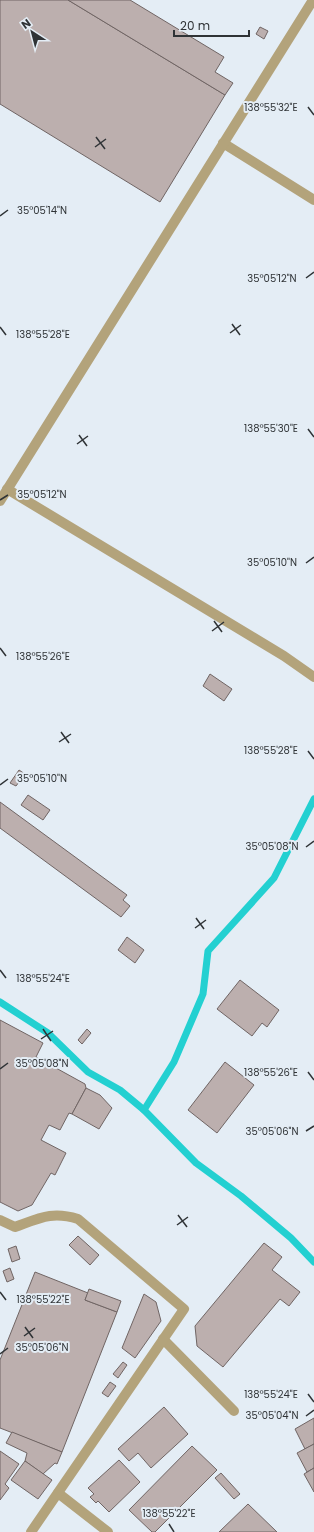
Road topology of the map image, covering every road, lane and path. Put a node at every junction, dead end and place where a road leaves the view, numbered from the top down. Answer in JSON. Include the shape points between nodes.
{"nodes":[{"id":1,"x":313,"y":0,"type":"edge"},
{"id":2,"x":223,"y":143,"type":"junction"},
{"id":3,"x":314,"y":200,"type":"edge"},
{"id":4,"x":7,"y":490,"type":"junction"},
{"id":5,"x":0,"y":501,"type":"edge"},
{"id":6,"x":314,"y":677,"type":"edge"},
{"id":7,"x":0,"y":1220,"type":"edge"},
{"id":8,"x":163,"y":1339,"type":"junction"},
{"id":9,"x":234,"y":1411,"type":"dead end"},
{"id":10,"x":58,"y":1493,"type":"junction"},
{"id":11,"x":31,"y":1532,"type":"edge"},
{"id":12,"x":108,"y":1532,"type":"edge"}],
"edges":[{"from":1,"to":2,"type":"street"},
{"from":2,"to":3,"type":"street"},
{"from":2,"to":4,"type":"street"},
{"from":4,"to":5,"type":"street"},
{"from":4,"to":6,"type":"street","via":[[277,652]]},
{"from":7,"to":8,"type":"street","via":[[15,1227],[63,1214],[78,1219],[184,1309]]},
{"from":8,"to":9,"type":"street"},
{"from":8,"to":10,"type":"street"},
{"from":10,"to":11,"type":"street"},
{"from":10,"to":12,"type":"street"}]}
